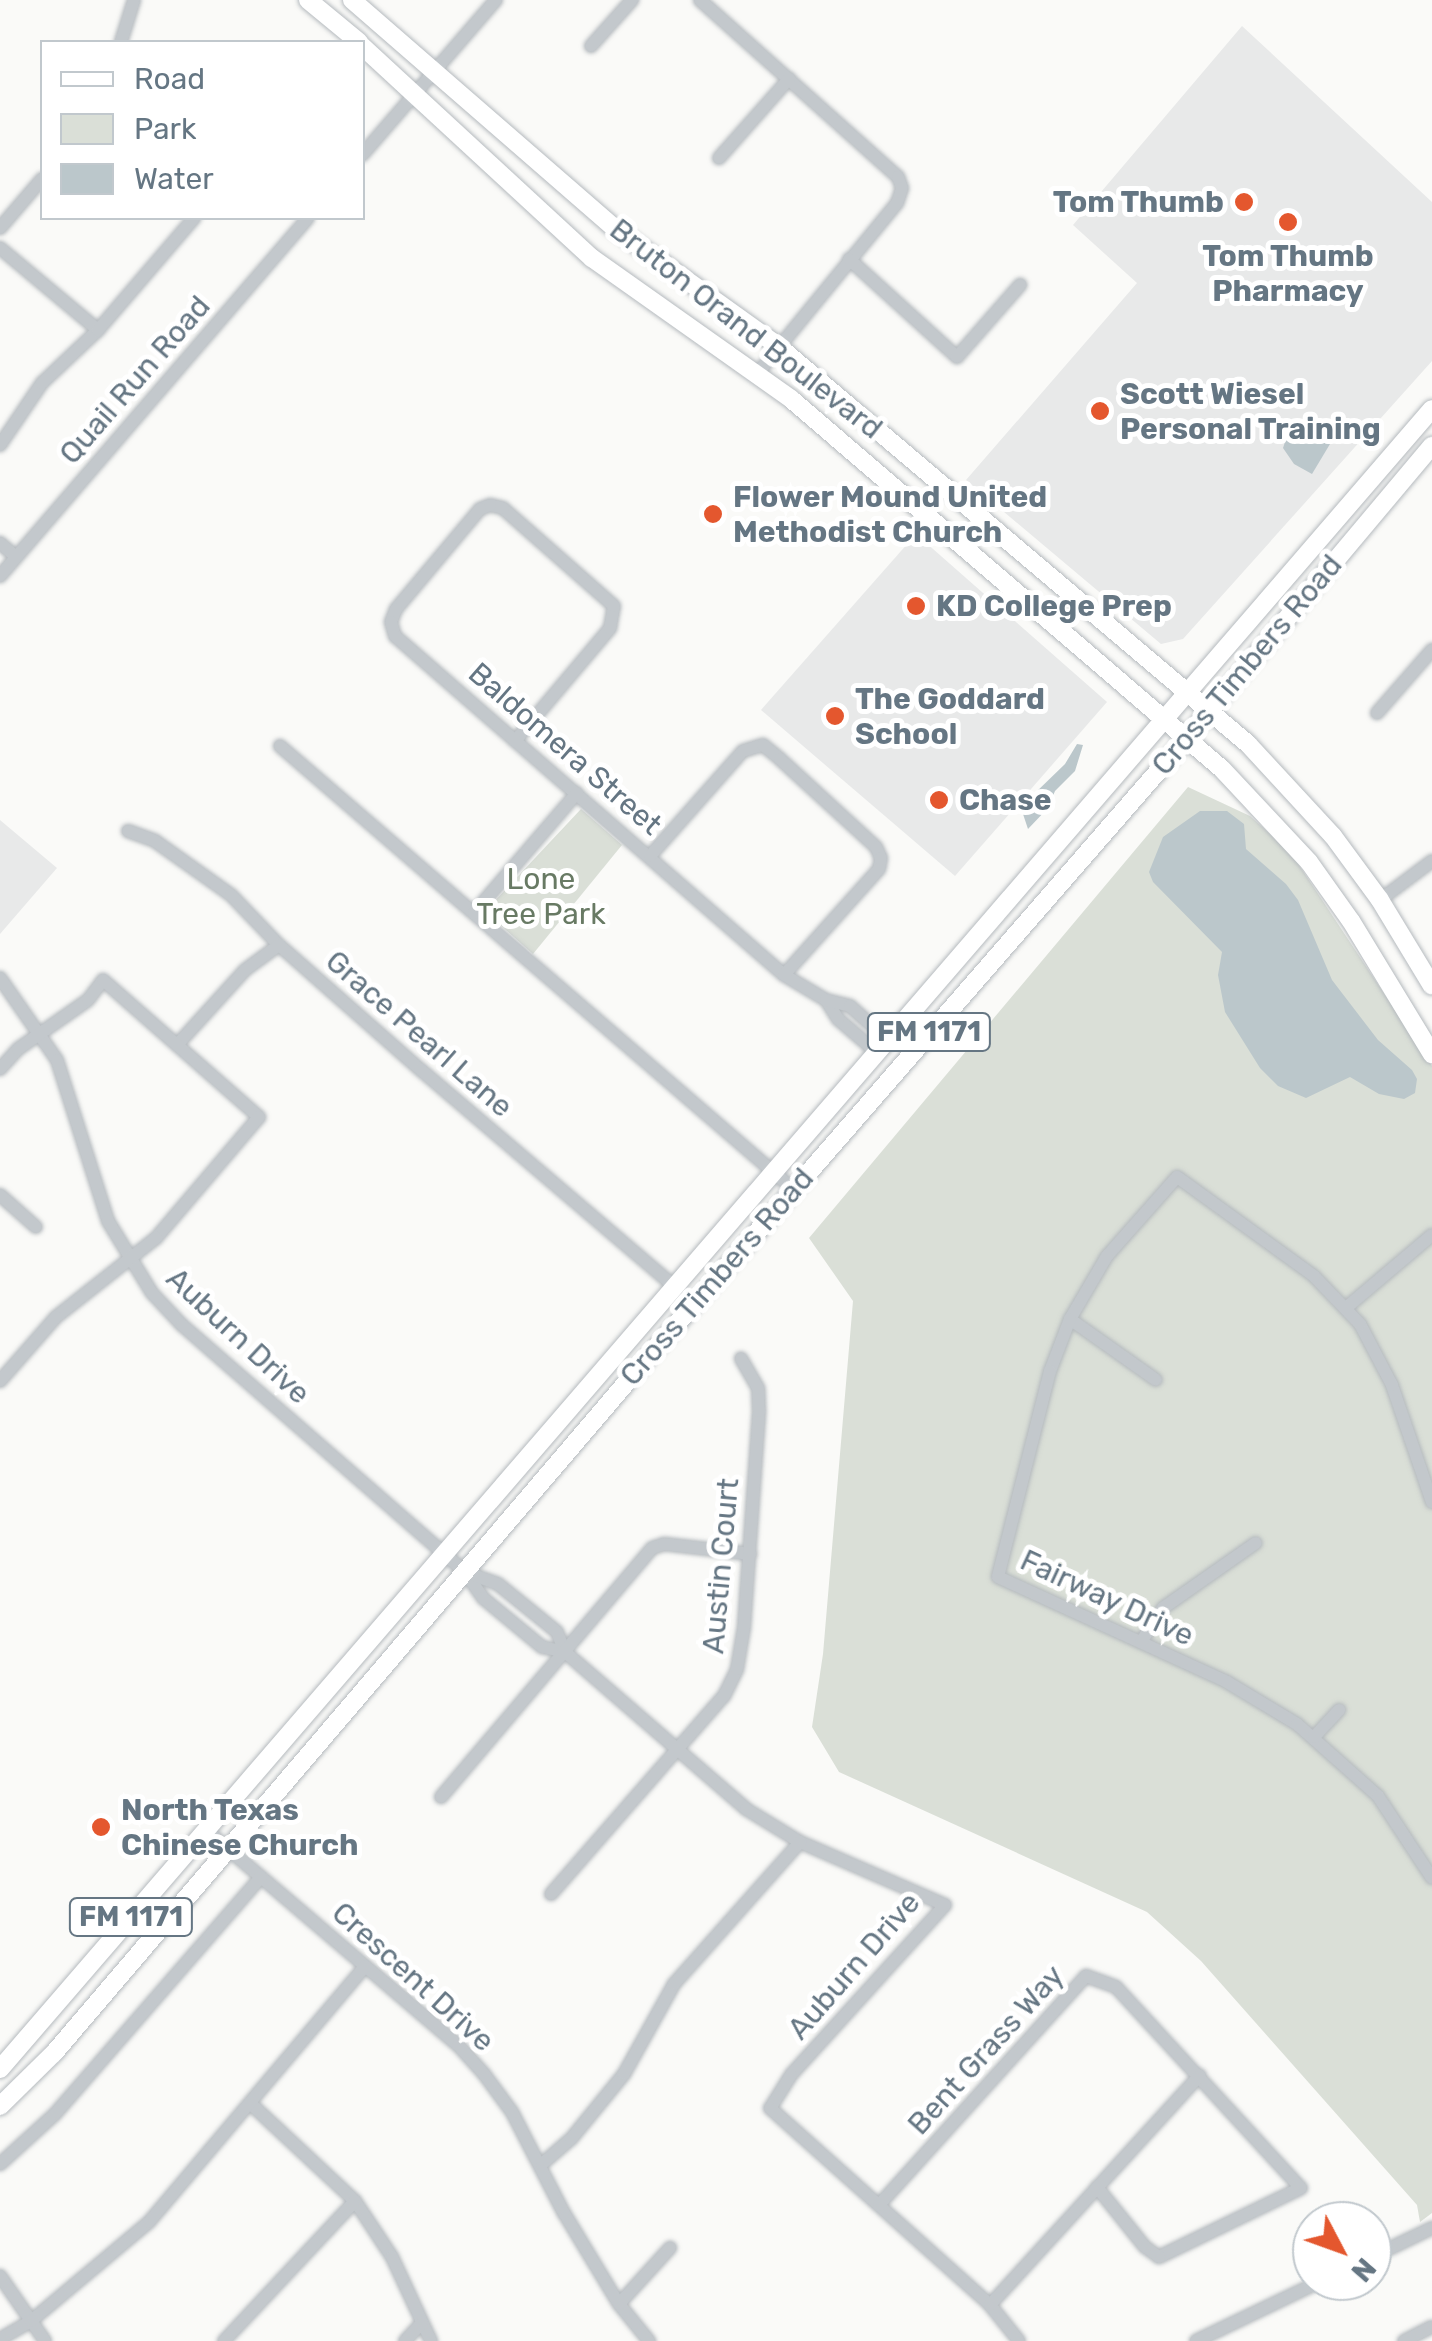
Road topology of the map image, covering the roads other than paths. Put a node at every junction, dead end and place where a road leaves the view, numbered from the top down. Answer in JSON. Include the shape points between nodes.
{"nodes":[{"id":1,"x":134,"y":0,"type":"edge"},
{"id":2,"x":308,"y":0,"type":"edge"},
{"id":3,"x":352,"y":0,"type":"edge"},
{"id":4,"x":496,"y":0,"type":"edge"},
{"id":5,"x":632,"y":0,"type":"edge"},
{"id":6,"x":700,"y":0,"type":"edge"},
{"id":7,"x":121,"y":40,"type":"edge"},
{"id":8,"x":356,"y":40,"type":"edge"},
{"id":9,"x":591,"y":46,"type":"dead end"},
{"id":10,"x":365,"y":48,"type":"edge"},
{"id":11,"x":433,"y":72,"type":"junction"},
{"id":12,"x":789,"y":80,"type":"junction"},
{"id":13,"x":414,"y":95,"type":"junction"},
{"id":14,"x":365,"y":151,"type":"edge"},
{"id":15,"x":719,"y":158,"type":"dead end"},
{"id":16,"x":40,"y":182,"type":"edge"},
{"id":17,"x":192,"y":220,"type":"edge"},
{"id":18,"x":306,"y":220,"type":"edge"},
{"id":19,"x":0,"y":228,"type":"edge"},
{"id":20,"x":0,"y":248,"type":"edge"},
{"id":21,"x":849,"y":259,"type":"junction"},
{"id":22,"x":1020,"y":286,"type":"dead end"},
{"id":23,"x":98,"y":330,"type":"junction"},
{"id":24,"x":778,"y":346,"type":"junction"},
{"id":25,"x":758,"y":373,"type":"junction"},
{"id":26,"x":1432,"y":409,"type":"edge"},
{"id":27,"x":5,"y":428,"type":"edge"},
{"id":28,"x":0,"y":446,"type":"edge"},
{"id":29,"x":1432,"y":446,"type":"edge"},
{"id":30,"x":0,"y":543,"type":"edge"},
{"id":31,"x":1019,"y":548,"type":"junction"},
{"id":32,"x":16,"y":557,"type":"junction"},
{"id":33,"x":996,"y":575,"type":"junction"},
{"id":34,"x":0,"y":576,"type":"edge"},
{"id":35,"x":1432,"y":650,"type":"edge"},
{"id":36,"x":1188,"y":693,"type":"junction"},
{"id":37,"x":1208,"y":711,"type":"junction"},
{"id":38,"x":1378,"y":713,"type":"dead end"},
{"id":39,"x":1164,"y":720,"type":"junction"},
{"id":40,"x":1185,"y":738,"type":"junction"},
{"id":41,"x":515,"y":740,"type":"junction"},
{"id":42,"x":280,"y":746,"type":"dead end"},
{"id":43,"x":577,"y":793,"type":"junction"},
{"id":44,"x":128,"y":831,"type":"dead end"},
{"id":45,"x":650,"y":856,"type":"junction"},
{"id":46,"x":1432,"y":861,"type":"edge"},
{"id":47,"x":1380,"y":900,"type":"junction"},
{"id":48,"x":474,"y":913,"type":"junction"},
{"id":49,"x":279,"y":945,"type":"junction"},
{"id":50,"x":784,"y":975,"type":"junction"},
{"id":51,"x":0,"y":978,"type":"edge"},
{"id":52,"x":1432,"y":986,"type":"edge"},
{"id":53,"x":42,"y":1033,"type":"junction"},
{"id":54,"x":881,"y":1044,"type":"junction"},
{"id":55,"x":177,"y":1045,"type":"junction"},
{"id":56,"x":1432,"y":1054,"type":"edge"},
{"id":57,"x":0,"y":1069,"type":"edge"},
{"id":58,"x":772,"y":1169,"type":"junction"},
{"id":59,"x":793,"y":1189,"type":"junction"},
{"id":60,"x":0,"y":1195,"type":"edge"},
{"id":61,"x":36,"y":1227,"type":"dead end"},
{"id":62,"x":1432,"y":1234,"type":"edge"},
{"id":63,"x":129,"y":1261,"type":"junction"},
{"id":64,"x":673,"y":1285,"type":"junction"},
{"id":65,"x":1347,"y":1307,"type":"junction"},
{"id":66,"x":1070,"y":1319,"type":"junction"},
{"id":67,"x":741,"y":1359,"type":"dead end"},
{"id":68,"x":1156,"y":1380,"type":"dead end"},
{"id":69,"x":0,"y":1381,"type":"edge"},
{"id":70,"x":1432,"y":1502,"type":"edge"},
{"id":71,"x":1256,"y":1543,"type":"dead end"},
{"id":72,"x":444,"y":1553,"type":"junction"},
{"id":73,"x":750,"y":1554,"type":"junction"},
{"id":74,"x":465,"y":1572,"type":"junction"},
{"id":75,"x":1141,"y":1642,"type":"junction"},
{"id":76,"x":564,"y":1652,"type":"junction"},
{"id":77,"x":1339,"y":1710,"type":"dead end"},
{"id":78,"x":1314,"y":1737,"type":"junction"},
{"id":79,"x":677,"y":1751,"type":"junction"},
{"id":80,"x":441,"y":1797,"type":"dead end"},
{"id":81,"x":206,"y":1830,"type":"junction"},
{"id":82,"x":800,"y":1842,"type":"junction"},
{"id":83,"x":227,"y":1848,"type":"junction"},
{"id":84,"x":1431,"y":1873,"type":"edge"},
{"id":85,"x":261,"y":1877,"type":"junction"},
{"id":86,"x":551,"y":1894,"type":"dead end"},
{"id":87,"x":366,"y":1966,"type":"junction"},
{"id":88,"x":0,"y":2069,"type":"edge"},
{"id":89,"x":1200,"y":2074,"type":"junction"},
{"id":90,"x":250,"y":2104,"type":"junction"},
{"id":91,"x":0,"y":2106,"type":"edge"},
{"id":92,"x":0,"y":2164,"type":"edge"},
{"id":93,"x":542,"y":2164,"type":"junction"},
{"id":94,"x":1097,"y":2187,"type":"junction"},
{"id":95,"x":356,"y":2201,"type":"junction"},
{"id":96,"x":879,"y":2206,"type":"junction"},
{"id":97,"x":1432,"y":2228,"type":"edge"},
{"id":98,"x":1392,"y":2247,"type":"edge"},
{"id":99,"x":670,"y":2248,"type":"dead end"},
{"id":100,"x":0,"y":2276,"type":"edge"},
{"id":101,"x":1292,"y":2295,"type":"edge"},
{"id":102,"x":619,"y":2304,"type":"junction"},
{"id":103,"x":990,"y":2305,"type":"junction"},
{"id":104,"x":31,"y":2320,"type":"junction"},
{"id":105,"x":422,"y":2323,"type":"junction"},
{"id":106,"x":1432,"y":2327,"type":"edge"},
{"id":107,"x":0,"y":2338,"type":"edge"},
{"id":108,"x":45,"y":2341,"type":"edge"},
{"id":109,"x":224,"y":2341,"type":"edge"},
{"id":110,"x":406,"y":2341,"type":"edge"},
{"id":111,"x":432,"y":2341,"type":"edge"},
{"id":112,"x":649,"y":2341,"type":"edge"},
{"id":113,"x":1019,"y":2341,"type":"edge"},
{"id":114,"x":1196,"y":2341,"type":"edge"},
{"id":115,"x":1404,"y":2341,"type":"edge"}],
"edges":[{"from":1,"to":7,"type":"street"},
{"from":2,"to":8,"type":"main road","name":"Bruton Orand Boulevard"},
{"from":3,"to":11,"type":"main road","name":"Bruton Orand Boulevard"},
{"from":4,"to":11,"type":"street"},
{"from":5,"to":9,"type":"street"},
{"from":6,"to":12,"type":"street"},
{"from":10,"to":13,"type":"main road","name":"Bruton Orand Boulevard"},
{"from":11,"to":13,"type":"street"},
{"from":11,"to":24,"type":"main road","name":"Bruton Orand Boulevard","via":[[614,228]]},
{"from":12,"to":15,"type":"street"},
{"from":12,"to":21,"type":"street","via":[[901,182],[900,199]]},
{"from":13,"to":14,"type":"street"},
{"from":13,"to":25,"type":"main road","name":"Bruton Orand Boulevard","via":[[592,258]]},
{"from":16,"to":19,"type":"street"},
{"from":17,"to":23,"type":"street"},
{"from":18,"to":32,"type":"street","name":"Quail Run Road"},
{"from":20,"to":23,"type":"street"},
{"from":21,"to":22,"type":"street","via":[[957,357]]},
{"from":21,"to":24,"type":"street"},
{"from":23,"to":27,"type":"street"},
{"from":24,"to":25,"type":"street"},
{"from":24,"to":31,"type":"main road","name":"Bruton Orand Boulevard"},
{"from":25,"to":33,"type":"main road","name":"Bruton Orand Boulevard"},
{"from":26,"to":36,"type":"main road","name":"Cross Timbers Road","number":"FM 1171"},
{"from":27,"to":28,"type":"street"},
{"from":29,"to":37,"type":"main road","name":"Cross Timbers Road","number":"FM 1171"},
{"from":30,"to":32,"type":"street"},
{"from":31,"to":33,"type":"main road"},
{"from":31,"to":36,"type":"main road","name":"Bruton Orand Boulevard"},
{"from":32,"to":34,"type":"street","name":"Quail Run Road"},
{"from":33,"to":39,"type":"main road","name":"Bruton Orand Boulevard"},
{"from":35,"to":38,"type":"street"},
{"from":36,"to":37,"type":"main road","name":"Bruton Orand Boulevard"},
{"from":36,"to":39,"type":"main road","name":"Cross Timbers Road","number":"FM 1171"},
{"from":37,"to":40,"type":"main road","name":"Cross Timbers Road","number":"FM 1171"},
{"from":37,"to":47,"type":"main road","name":"Bruton Orand Boulevard","via":[[1309,808]]},
{"from":39,"to":40,"type":"main road","name":"Bruton Orand Boulevard"},
{"from":39,"to":54,"type":"main road","name":"Cross Timbers Road","number":"FM 1171"},
{"from":40,"to":56,"type":"main road","name":"Bruton Orand Boulevard","via":[[1309,862]]},
{"from":40,"to":59,"type":"main road","name":"Cross Timbers Road","number":"FM 1171"},
{"from":41,"to":41,"type":"street","name":"Baldomera Street","via":[[395,636],[392,622],[396,608],[480,508],[503,508],[614,606],[610,628]]},
{"from":41,"to":43,"type":"street","name":"Baldomera Street"},
{"from":42,"to":48,"type":"street"},
{"from":43,"to":45,"type":"street","name":"Baldomera Street"},
{"from":43,"to":48,"type":"street"},
{"from":44,"to":49,"type":"street","name":"Grace Pearl Lane","via":[[202,872]]},
{"from":45,"to":50,"type":"street","name":"Baldomera Street"},
{"from":45,"to":50,"type":"street","via":[[743,751],[763,746],[780,759],[881,858],[879,869]]},
{"from":46,"to":47,"type":"street"},
{"from":47,"to":52,"type":"main road","name":"Bruton Orand Boulevard"},
{"from":48,"to":58,"type":"street"},
{"from":49,"to":55,"type":"street","via":[[245,970]]},
{"from":49,"to":64,"type":"street","name":"Grace Pearl Lane"},
{"from":50,"to":54,"type":"street","name":"Baldomera Street","via":[[850,1006]]},
{"from":51,"to":53,"type":"street","name":"Auburn Drive"},
{"from":53,"to":55,"type":"street","via":[[88,1000],[103,980]]},
{"from":53,"to":57,"type":"street"},
{"from":53,"to":63,"type":"street","name":"Auburn Drive","via":[[66,1082],[108,1221]]},
{"from":54,"to":58,"type":"main road","name":"Cross Timbers Road","number":"FM 1171"},
{"from":55,"to":63,"type":"street","via":[[259,1117]]},
{"from":58,"to":59,"type":"street"},
{"from":58,"to":64,"type":"main road","name":"Cross Timbers Road","number":"FM 1171"},
{"from":59,"to":74,"type":"main road","name":"Cross Timbers Road","number":"FM 1171"},
{"from":60,"to":61,"type":"street"},
{"from":62,"to":65,"type":"street"},
{"from":63,"to":69,"type":"street","via":[[56,1317]]},
{"from":63,"to":72,"type":"street","name":"Auburn Drive","via":[[182,1325]]},
{"from":64,"to":72,"type":"main road","name":"Cross Timbers Road","number":"FM 1171"},
{"from":65,"to":66,"type":"street","name":"Fairway Drive","via":[[1177,1176],[1107,1256]]},
{"from":65,"to":70,"type":"street","via":[[1379,1354]]},
{"from":66,"to":68,"type":"street"},
{"from":66,"to":75,"type":"street","name":"Fairway Drive","via":[[1050,1371],[998,1577]]},
{"from":67,"to":73,"type":"street","name":"Austin Court","via":[[758,1388]]},
{"from":71,"to":75,"type":"street","via":[[1163,1608]]},
{"from":72,"to":74,"type":"street","name":"Auburn Drive"},
{"from":72,"to":81,"type":"main road","name":"Cross Timbers Road","number":"FM 1171"},
{"from":73,"to":76,"type":"street","via":[[652,1548]]},
{"from":73,"to":79,"type":"street","name":"Austin Court","via":[[737,1669],[724,1696]]},
{"from":74,"to":76,"type":"street","name":"Auburn Drive","via":[[483,1598],[542,1647]]},
{"from":74,"to":76,"type":"street","name":"Auburn Drive","via":[[498,1584],[557,1632]]},
{"from":74,"to":83,"type":"main road","name":"Cross Timbers Road","number":"FM 1171"},
{"from":75,"to":78,"type":"street","name":"Fairway Drive","via":[[1227,1682]]},
{"from":76,"to":79,"type":"street","name":"Auburn Drive"},
{"from":76,"to":80,"type":"street"},
{"from":77,"to":78,"type":"street"},
{"from":78,"to":84,"type":"street","name":"Fairway Drive","via":[[1378,1796]]},
{"from":79,"to":82,"type":"street","name":"Auburn Drive","via":[[746,1809]]},
{"from":79,"to":86,"type":"street","name":"Austin Court"},
{"from":81,"to":83,"type":"street","name":"Crescent Drive"},
{"from":81,"to":88,"type":"main road","name":"Cross Timbers Road","number":"FM 1171"},
{"from":82,"to":93,"type":"street","via":[[674,1984],[624,2074]]},
{"from":82,"to":96,"type":"street","name":"Auburn Drive","via":[[944,1905],[791,2075],[770,2108]]},
{"from":83,"to":85,"type":"street","name":"Crescent Drive"},
{"from":83,"to":91,"type":"main road","name":"Cross Timbers Road","number":"FM 1171","via":[[54,2053]]},
{"from":85,"to":87,"type":"street","name":"Crescent Drive"},
{"from":85,"to":92,"type":"street","via":[[54,2114]]},
{"from":87,"to":90,"type":"street"},
{"from":87,"to":93,"type":"street","name":"Crescent Drive","via":[[484,2074]]},
{"from":89,"to":94,"type":"street"},
{"from":89,"to":94,"type":"street","name":"Bent Grass Way","via":[[1301,2188],[1159,2257]]},
{"from":89,"to":96,"type":"street","name":"Bent Grass Way","via":[[1116,1987],[1086,1976]]},
{"from":90,"to":95,"type":"street"},
{"from":90,"to":104,"type":"street","via":[[148,2222]]},
{"from":93,"to":102,"type":"street","name":"Crescent Drive"},
{"from":94,"to":103,"type":"street"},
{"from":95,"to":105,"type":"street","via":[[392,2256]]},
{"from":95,"to":109,"type":"street"},
{"from":96,"to":103,"type":"street","name":"Auburn Drive"},
{"from":97,"to":98,"type":"street"},
{"from":99,"to":102,"type":"street"},
{"from":100,"to":104,"type":"street"},
{"from":101,"to":114,"type":"street"},
{"from":102,"to":112,"type":"street","name":"Crescent Drive"},
{"from":103,"to":113,"type":"street","name":"Auburn Drive"},
{"from":104,"to":107,"type":"street"},
{"from":104,"to":108,"type":"street"},
{"from":105,"to":110,"type":"street"},
{"from":105,"to":111,"type":"street"},
{"from":106,"to":115,"type":"street"}]}
